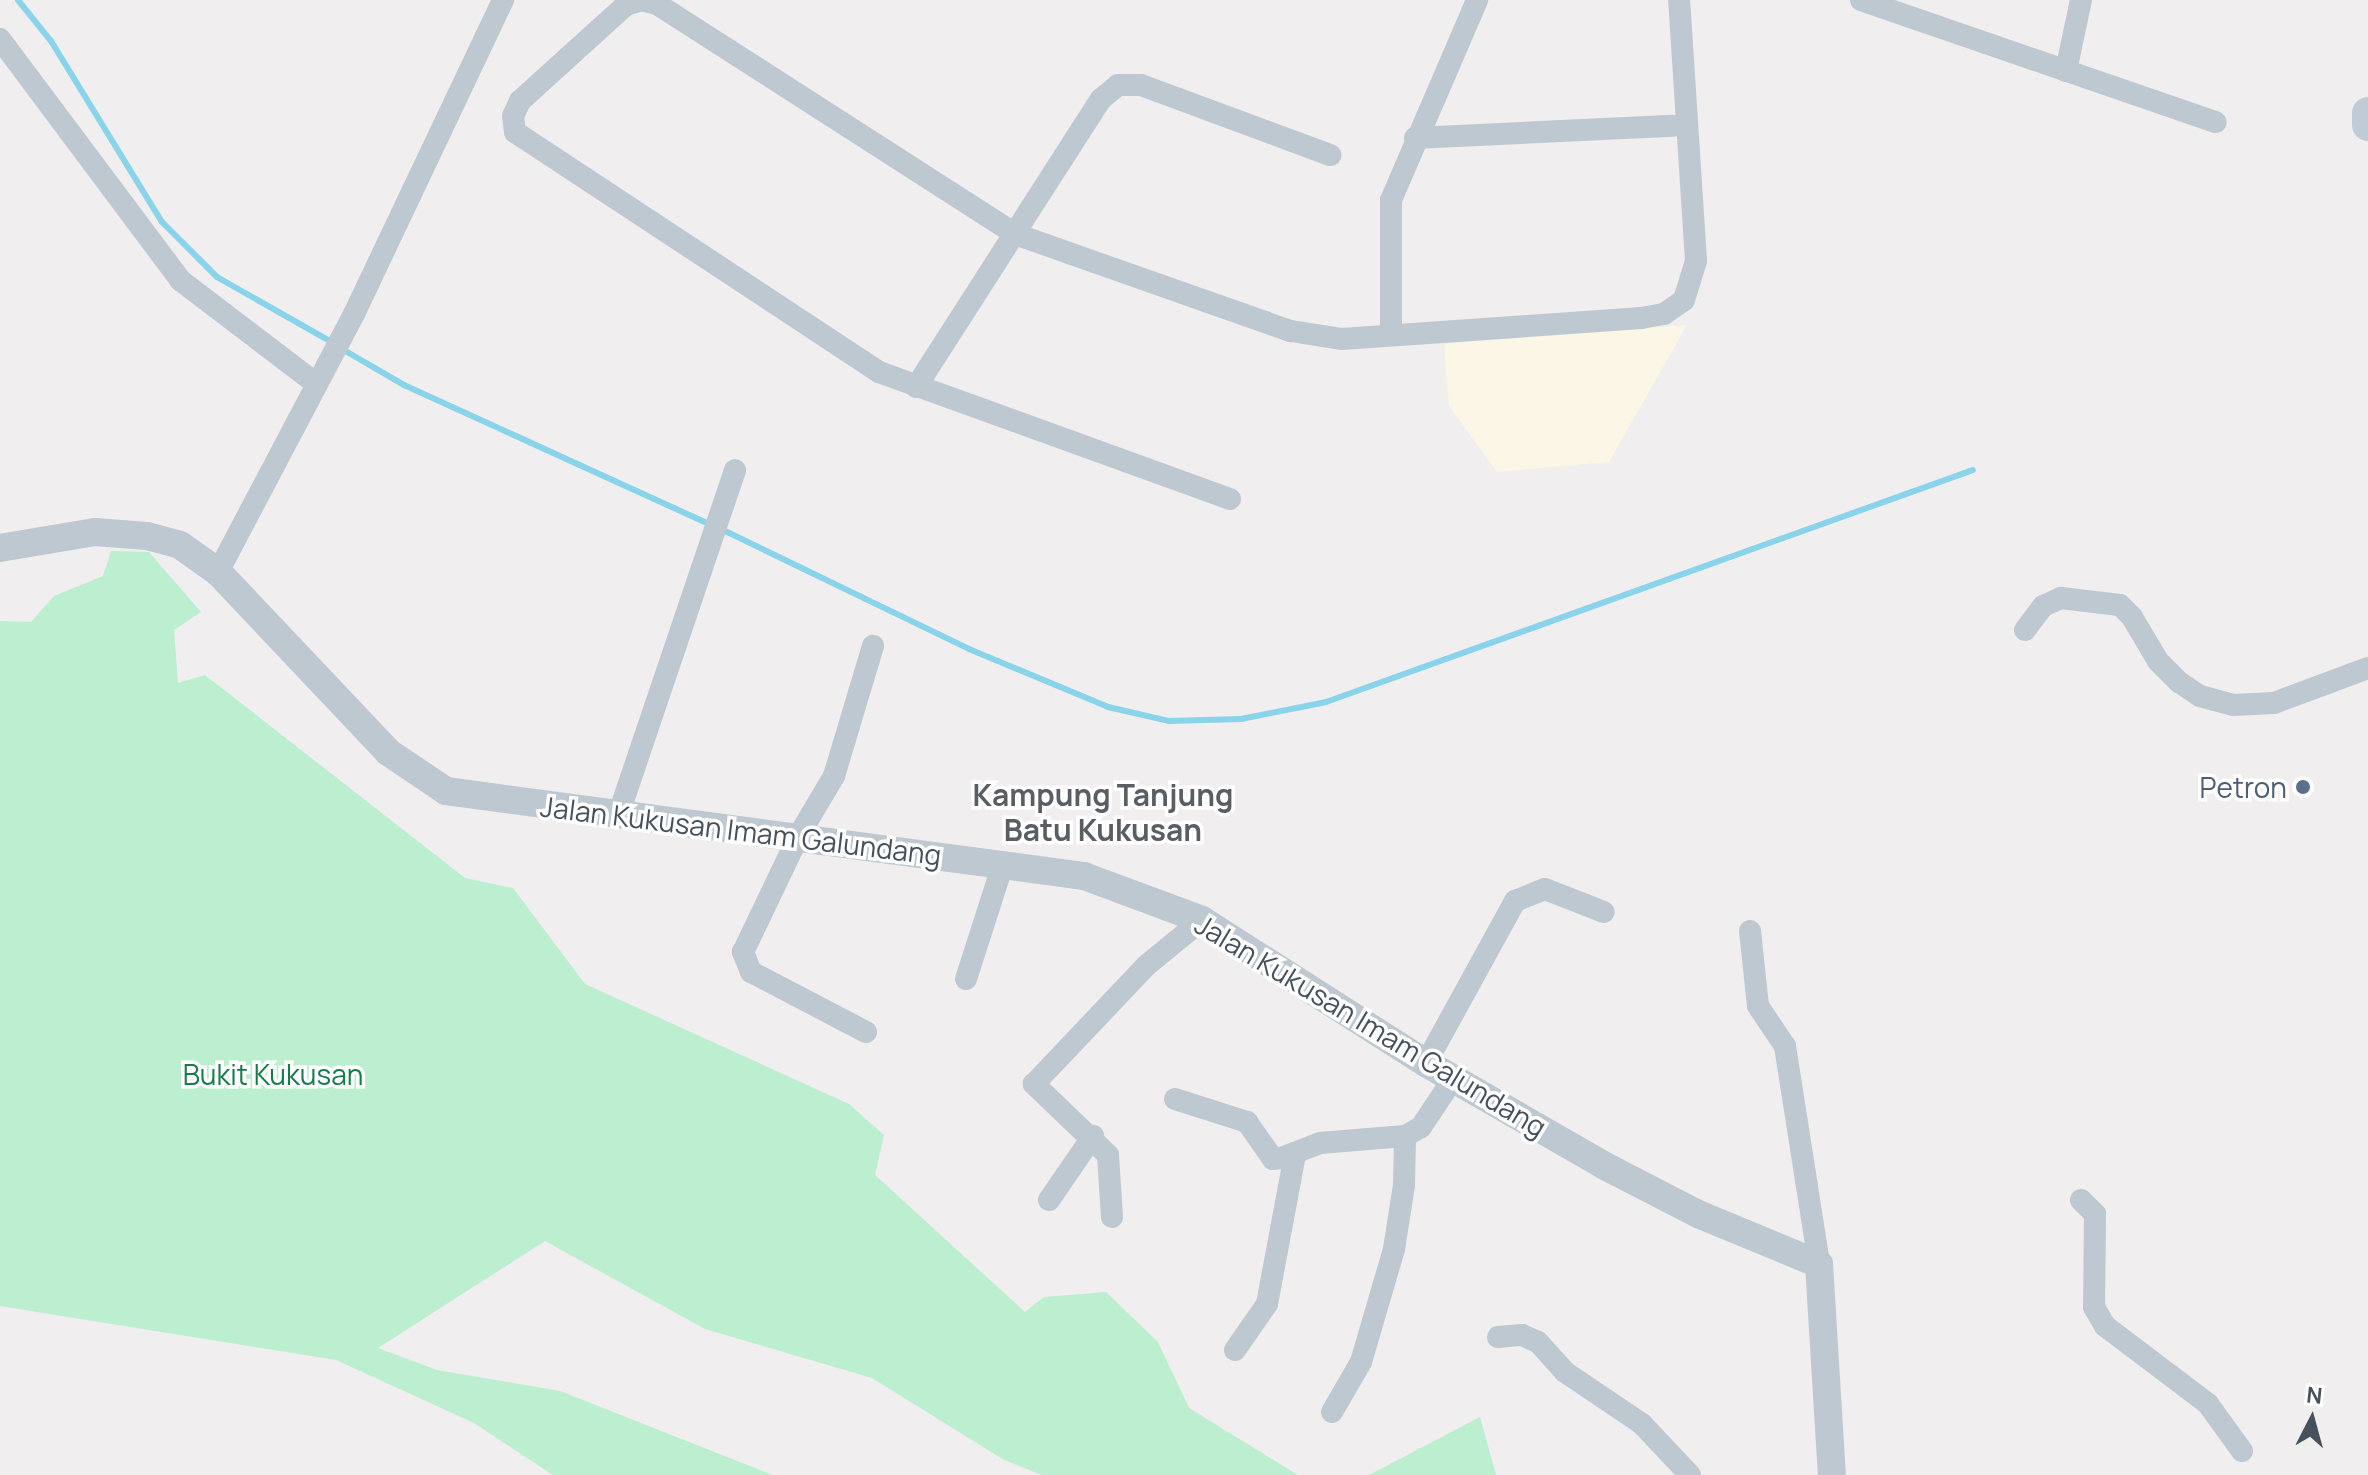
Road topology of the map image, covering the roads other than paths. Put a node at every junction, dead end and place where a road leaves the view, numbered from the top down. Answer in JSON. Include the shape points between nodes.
{"nodes":[{"id":1,"x":503,"y":0,"type":"edge"},
{"id":2,"x":1477,"y":0,"type":"edge"},
{"id":3,"x":1679,"y":0,"type":"edge"},
{"id":4,"x":1861,"y":0,"type":"edge"},
{"id":5,"x":2081,"y":0,"type":"edge"},
{"id":6,"x":1905,"y":7,"type":"edge"},
{"id":7,"x":0,"y":39,"type":"edge"},
{"id":8,"x":2066,"y":71,"type":"junction"},
{"id":9,"x":2368,"y":113,"type":"edge"},
{"id":10,"x":2216,"y":122,"type":"dead end"},
{"id":11,"x":2368,"y":125,"type":"edge"},
{"id":12,"x":1673,"y":126,"type":"dead end"},
{"id":13,"x":1415,"y":138,"type":"junction"},
{"id":14,"x":1330,"y":155,"type":"dead end"},
{"id":15,"x":1015,"y":234,"type":"junction"},
{"id":16,"x":1391,"y":335,"type":"junction"},
{"id":17,"x":317,"y":377,"type":"junction"},
{"id":18,"x":916,"y":387,"type":"junction"},
{"id":19,"x":735,"y":470,"type":"dead end"},
{"id":20,"x":1230,"y":499,"type":"dead end"},
{"id":21,"x":0,"y":548,"type":"edge"},
{"id":22,"x":218,"y":572,"type":"junction"},
{"id":23,"x":2025,"y":630,"type":"dead end"},
{"id":24,"x":873,"y":646,"type":"dead end"},
{"id":25,"x":2368,"y":668,"type":"edge"},
{"id":26,"x":619,"y":813,"type":"junction"},
{"id":27,"x":799,"y":835,"type":"junction"},
{"id":28,"x":1003,"y":864,"type":"junction"},
{"id":29,"x":1604,"y":912,"type":"dead end"},
{"id":30,"x":1202,"y":920,"type":"junction"},
{"id":31,"x":1750,"y":931,"type":"dead end"},
{"id":32,"x":966,"y":979,"type":"dead end"},
{"id":33,"x":866,"y":1032,"type":"dead end"},
{"id":34,"x":1426,"y":1063,"type":"junction"},
{"id":35,"x":1453,"y":1079,"type":"junction"},
{"id":36,"x":1175,"y":1099,"type":"dead end"},
{"id":37,"x":1093,"y":1136,"type":"junction"},
{"id":38,"x":1405,"y":1136,"type":"junction"},
{"id":39,"x":1295,"y":1155,"type":"junction"},
{"id":40,"x":1049,"y":1200,"type":"dead end"},
{"id":41,"x":2081,"y":1200,"type":"dead end"},
{"id":42,"x":1112,"y":1217,"type":"dead end"},
{"id":43,"x":1819,"y":1264,"type":"junction"},
{"id":44,"x":1498,"y":1337,"type":"dead end"},
{"id":45,"x":1235,"y":1350,"type":"dead end"},
{"id":46,"x":1332,"y":1412,"type":"dead end"},
{"id":47,"x":2242,"y":1451,"type":"dead end"},
{"id":48,"x":1690,"y":1475,"type":"edge"},
{"id":49,"x":1832,"y":1475,"type":"edge"}],
"edges":[{"from":1,"to":17,"type":"street"},
{"from":2,"to":13,"type":"street"},
{"from":3,"to":16,"type":"street","via":[[1696,261],[1684,300],[1664,314],[1641,318]]},
{"from":4,"to":6,"type":"street"},
{"from":5,"to":8,"type":"street"},
{"from":6,"to":8,"type":"street"},
{"from":7,"to":17,"type":"street","via":[[180,280]]},
{"from":8,"to":10,"type":"street"},
{"from":9,"to":11,"type":"main road"},
{"from":12,"to":13,"type":"street"},
{"from":13,"to":16,"type":"street","via":[[1391,200]]},
{"from":14,"to":15,"type":"street","via":[[1141,85],[1118,85],[1101,99]]},
{"from":15,"to":16,"type":"street","via":[[1291,331],[1342,339]]},
{"from":15,"to":18,"type":"street"},
{"from":15,"to":18,"type":"street","via":[[657,4],[642,0],[626,5],[520,101],[513,116],[515,132],[821,337]]},
{"from":17,"to":22,"type":"street"},
{"from":18,"to":20,"type":"street"},
{"from":19,"to":26,"type":"street"},
{"from":21,"to":22,"type":"street","name":"Jalan Kukusan Imam Galundang","via":[[95,532],[147,536],[180,545]]},
{"from":22,"to":26,"type":"street","name":"Jalan Kukusan Imam Galundang","via":[[354,719],[421,779],[480,799]]},
{"from":23,"to":25,"type":"street","via":[[2043,606],[2061,598],[2120,605],[2179,682],[2200,696],[2233,705],[2274,703]]},
{"from":24,"to":27,"type":"street","via":[[834,776]]},
{"from":26,"to":27,"type":"street","name":"Jalan Kukusan Imam Galundang"},
{"from":27,"to":28,"type":"street","name":"Jalan Kukusan Imam Galundang"},
{"from":27,"to":33,"type":"street","via":[[743,952],[744,963],[751,972]]},
{"from":28,"to":30,"type":"street","name":"Jalan Kukusan Imam Galundang","via":[[1121,886]]},
{"from":28,"to":32,"type":"street"},
{"from":29,"to":34,"type":"street","via":[[1545,889],[1515,901]]},
{"from":30,"to":34,"type":"street","name":"Jalan Kukusan Imam Galundang"},
{"from":30,"to":37,"type":"street","via":[[1147,965],[1036,1079],[1035,1088]]},
{"from":31,"to":43,"type":"street","via":[[1758,1006],[1785,1046]]},
{"from":34,"to":35,"type":"street","name":"Jalan Kukusan Imam Galundang"},
{"from":35,"to":38,"type":"street","via":[[1421,1127]]},
{"from":35,"to":43,"type":"street","name":"Jalan Kukusan Imam Galundang","via":[[1698,1214]]},
{"from":36,"to":39,"type":"street","via":[[1247,1122],[1273,1159]]},
{"from":37,"to":40,"type":"street"},
{"from":37,"to":42,"type":"street","via":[[1108,1155]]},
{"from":38,"to":39,"type":"street","via":[[1320,1143]]},
{"from":38,"to":46,"type":"street","via":[[1394,1249],[1361,1362]]},
{"from":39,"to":45,"type":"street","via":[[1267,1304]]},
{"from":41,"to":47,"type":"street","via":[[2095,1214],[2094,1307],[2105,1326],[2208,1404]]},
{"from":43,"to":49,"type":"street"},
{"from":44,"to":48,"type":"street","via":[[1522,1335],[1538,1342],[1565,1372],[1642,1424]]}]}
